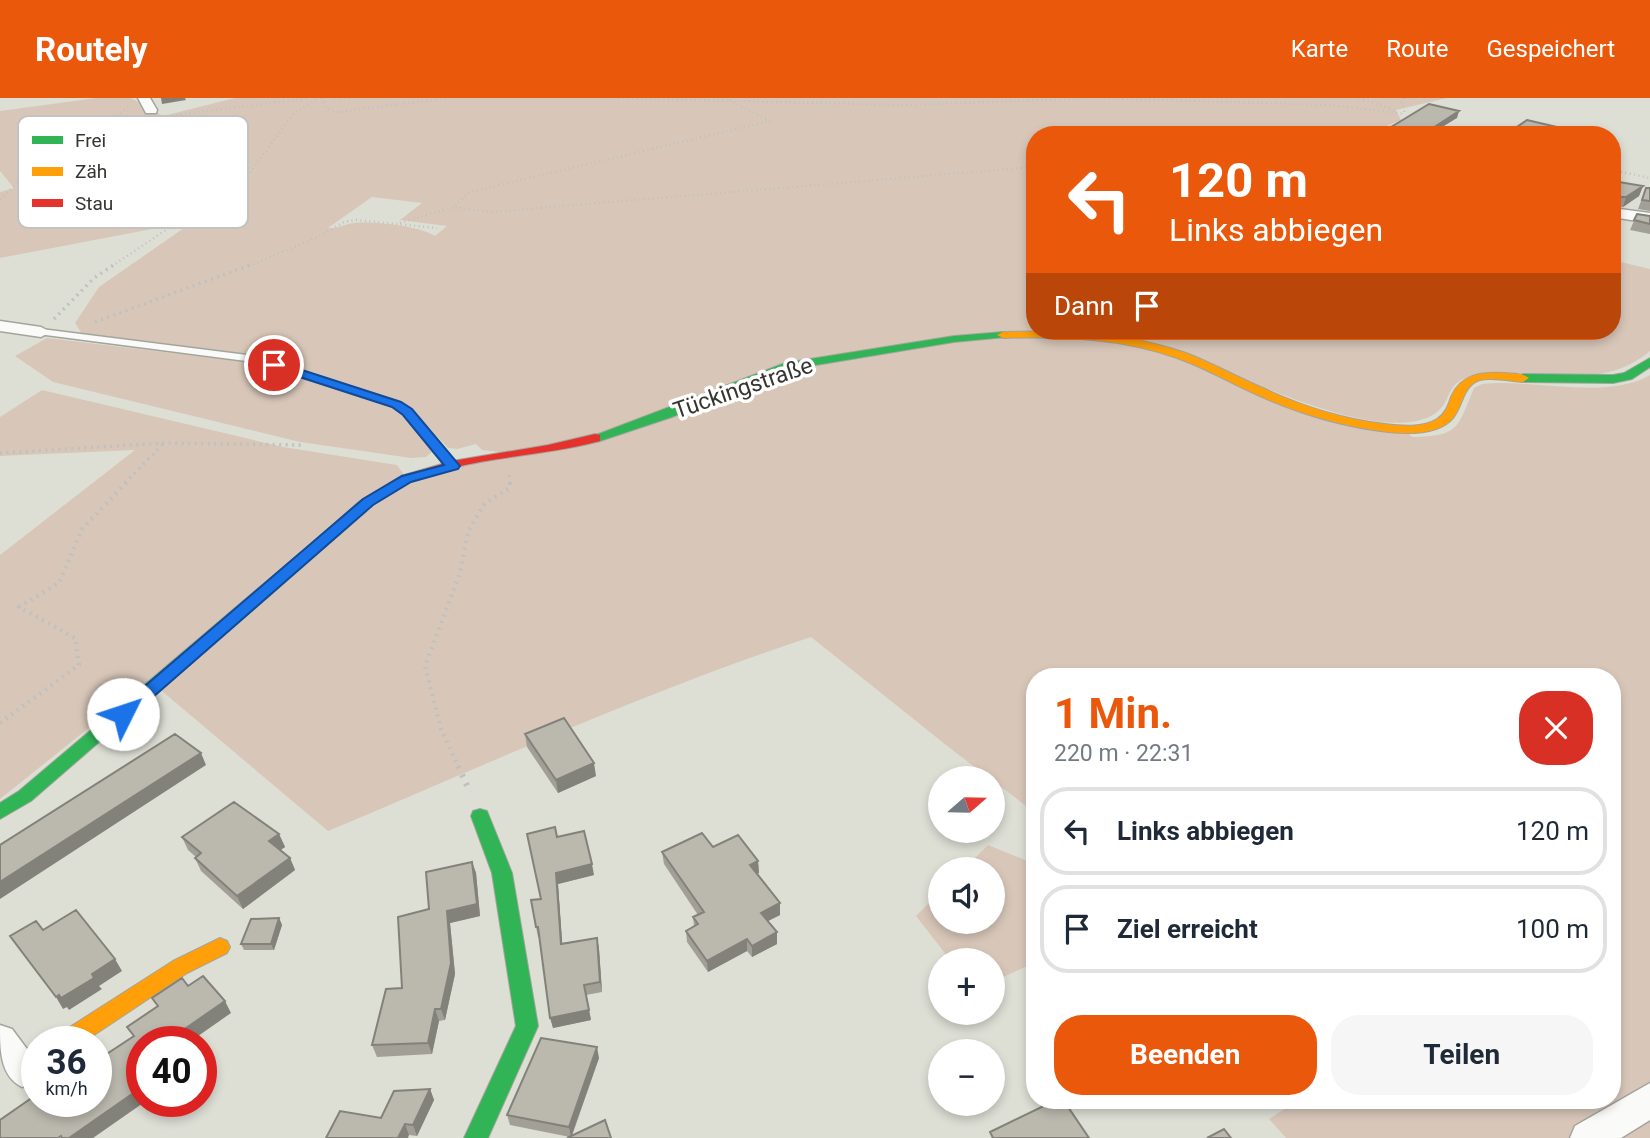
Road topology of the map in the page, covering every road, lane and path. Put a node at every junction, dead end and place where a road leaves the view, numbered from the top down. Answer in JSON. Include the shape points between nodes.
{"nodes":[{"id":1,"x":310,"y":98,"type":"edge"},
{"id":2,"x":321,"y":98,"type":"edge"},
{"id":3,"x":335,"y":98,"type":"edge"},
{"id":4,"x":357,"y":98,"type":"edge"},
{"id":5,"x":448,"y":98,"type":"edge"},
{"id":6,"x":614,"y":98,"type":"edge"},
{"id":7,"x":1359,"y":98,"type":"edge"},
{"id":8,"x":1404,"y":98,"type":"edge"},
{"id":9,"x":729,"y":100,"type":"junction"},
{"id":10,"x":143,"y":103,"type":"edge"},
{"id":11,"x":1405,"y":114,"type":"junction"},
{"id":12,"x":123,"y":116,"type":"edge"},
{"id":13,"x":1414,"y":118,"type":"edge"},
{"id":14,"x":1436,"y":125,"type":"edge"},
{"id":15,"x":1440,"y":126,"type":"edge"},
{"id":16,"x":1026,"y":168,"type":"edge"},
{"id":17,"x":1621,"y":172,"type":"edge"},
{"id":18,"x":248,"y":175,"type":"edge"},
{"id":19,"x":1650,"y":178,"type":"edge"},
{"id":20,"x":18,"y":179,"type":"edge"},
{"id":21,"x":0,"y":199,"type":"edge"},
{"id":22,"x":454,"y":207,"type":"junction"},
{"id":23,"x":1621,"y":214,"type":"edge"},
{"id":24,"x":1650,"y":218,"type":"edge"},
{"id":25,"x":398,"y":224,"type":"junction"},
{"id":26,"x":169,"y":228,"type":"edge"},
{"id":27,"x":437,"y":228,"type":"dead end"},
{"id":28,"x":0,"y":326,"type":"edge"},
{"id":29,"x":41,"y":332,"type":"junction"},
{"id":30,"x":1026,"y":334,"type":"edge"},
{"id":31,"x":62,"y":335,"type":"junction"},
{"id":32,"x":1126,"y":340,"type":"edge"},
{"id":33,"x":1650,"y":362,"type":"edge"},
{"id":34,"x":164,"y":443,"type":"junction"},
{"id":35,"x":302,"y":445,"type":"dead end"},
{"id":36,"x":0,"y":453,"type":"edge"},
{"id":37,"x":492,"y":459,"type":"junction"},
{"id":38,"x":453,"y":466,"type":"junction"},
{"id":39,"x":0,"y":723,"type":"edge"},
{"id":40,"x":0,"y":812,"type":"edge"},
{"id":41,"x":481,"y":816,"type":"joint"},
{"id":42,"x":220,"y":947,"type":"dead end"},
{"id":43,"x":90,"y":1026,"type":"edge"},
{"id":44,"x":0,"y":1040,"type":"edge"},
{"id":45,"x":21,"y":1070,"type":"edge"},
{"id":46,"x":1650,"y":1100,"type":"edge"},
{"id":47,"x":476,"y":1138,"type":"edge"},
{"id":48,"x":1588,"y":1138,"type":"edge"}],
"edges":[{"from":1,"to":10,"type":"path","via":[[152,116]]},
{"from":2,"to":5,"type":"path","via":[[327,109],[337,112]]},
{"from":2,"to":18,"type":"path","via":[[294,113]]},
{"from":3,"to":4,"type":"path"},
{"from":6,"to":9,"type":"path"},
{"from":7,"to":11,"type":"path"},
{"from":8,"to":11,"type":"path"},
{"from":9,"to":11,"type":"path","via":[[902,105],[1097,98],[1330,105]]},
{"from":9,"to":22,"type":"path","via":[[769,121],[470,192]]},
{"from":10,"to":12,"type":"path"},
{"from":11,"to":13,"type":"path"},
{"from":14,"to":15,"type":"path"},
{"from":16,"to":22,"type":"path","via":[[490,212]]},
{"from":17,"to":19,"type":"path"},
{"from":20,"to":21,"type":"path"},
{"from":22,"to":25,"type":"path","via":[[408,217]]},
{"from":23,"to":24,"type":"street"},
{"from":25,"to":27,"type":"path"},
{"from":25,"to":31,"type":"path","via":[[344,222],[222,277]]},
{"from":26,"to":29,"type":"path","via":[[94,278]]},
{"from":28,"to":29,"type":"street"},
{"from":29,"to":31,"type":"lane"},
{"from":30,"to":37,"type":"street","name":"Tückingstraße","via":[[904,346],[789,366],[589,440]]},
{"from":31,"to":38,"type":"lane","via":[[255,359],[396,404]]},
{"from":32,"to":33,"type":"street","name":"Tückingstraße","via":[[1182,356],[1280,400],[1364,424],[1405,429],[1436,426],[1450,417],[1462,387],[1475,378],[1613,379],[1628,376]]},
{"from":34,"to":35,"type":"path"},
{"from":34,"to":36,"type":"path"},
{"from":34,"to":39,"type":"path","via":[[82,529],[59,583],[19,607],[75,638],[79,665]]},
{"from":37,"to":38,"type":"street","name":"Tückingstraße"},
{"from":37,"to":41,"type":"path","via":[[509,472],[510,488],[485,503],[468,531],[460,573],[425,666],[441,729]]},
{"from":38,"to":40,"type":"street","name":"Tückingstraße","via":[[407,479],[368,502],[123,714]]},
{"from":41,"to":47,"type":"street","via":[[502,873],[527,1026]]},
{"from":42,"to":43,"type":"street","via":[[180,967]]},
{"from":44,"to":45,"type":"street"},
{"from":46,"to":48,"type":"street"}]}
